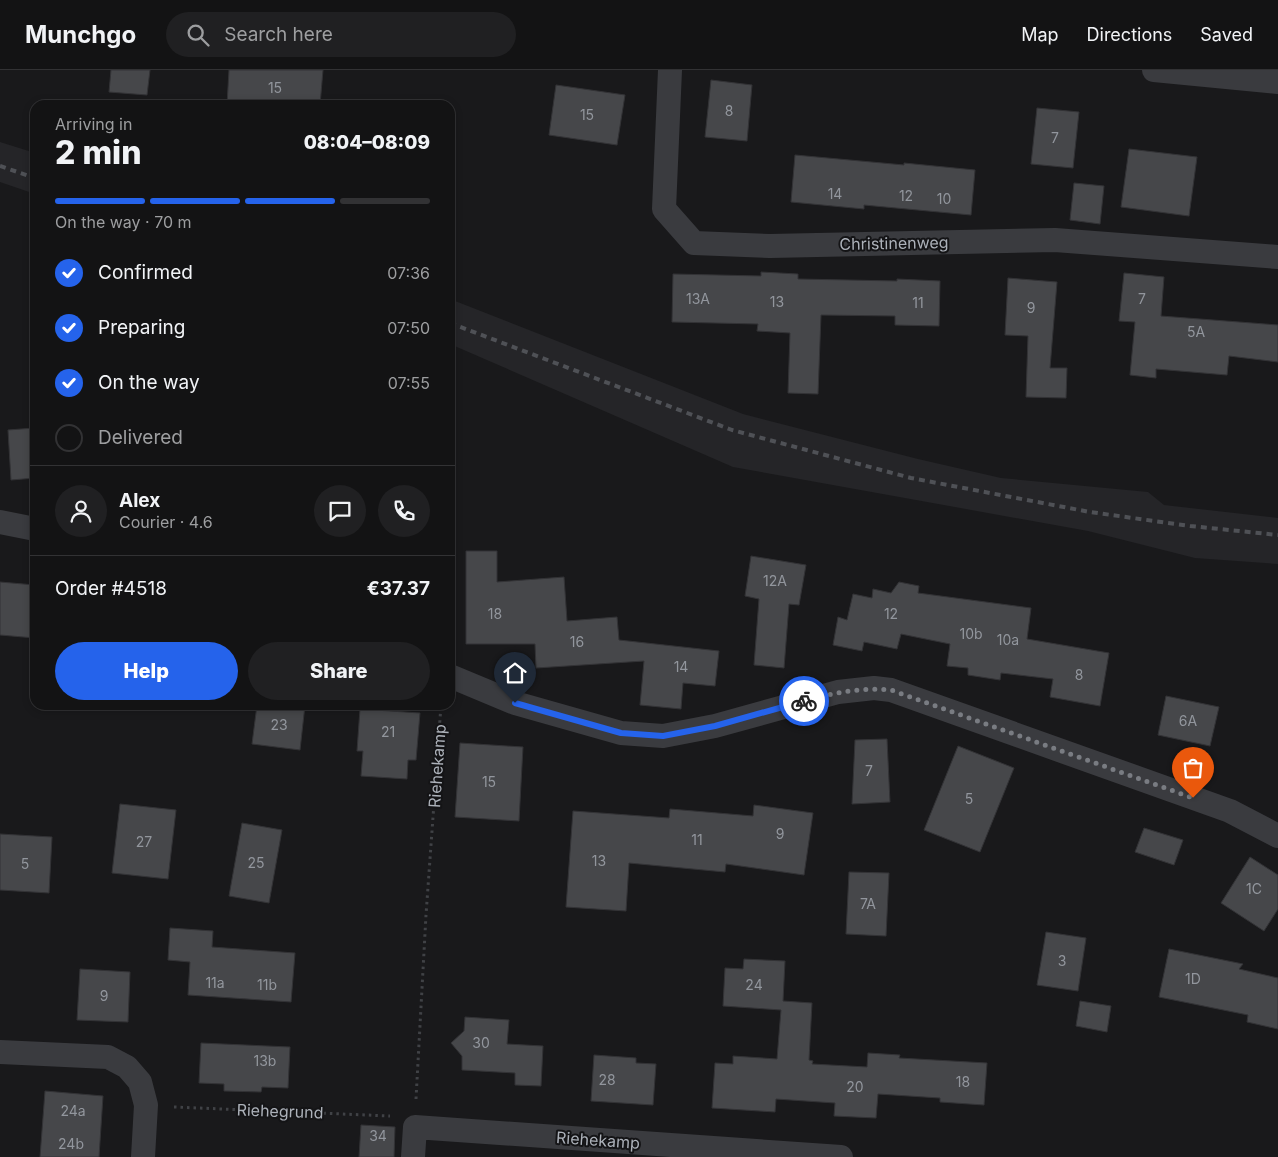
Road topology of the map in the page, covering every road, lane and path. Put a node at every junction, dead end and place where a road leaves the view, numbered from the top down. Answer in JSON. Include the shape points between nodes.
{"nodes":[{"id":1,"x":670,"y":70,"type":"edge"},
{"id":2,"x":1154,"y":70,"type":"edge"},
{"id":3,"x":1278,"y":82,"type":"edge"},
{"id":4,"x":1278,"y":257,"type":"edge"},
{"id":5,"x":0,"y":522,"type":"edge"},
{"id":6,"x":30,"y":529,"type":"edge"},
{"id":7,"x":455,"y":678,"type":"edge"},
{"id":8,"x":441,"y":710,"type":"edge"},
{"id":9,"x":1278,"y":836,"type":"edge"},
{"id":10,"x":0,"y":1052,"type":"edge"},
{"id":11,"x":146,"y":1105,"type":"junction"},
{"id":12,"x":415,"y":1122,"type":"junction"},
{"id":13,"x":143,"y":1157,"type":"edge"},
{"id":14,"x":413,"y":1157,"type":"edge"},
{"id":15,"x":841,"y":1157,"type":"edge"}],
"edges":[{"from":1,"to":4,"type":"street","name":"Christinenweg","via":[[664,210],[694,244],[770,246],[1055,240]]},
{"from":2,"to":3,"type":"street"},
{"from":5,"to":6,"type":"street"},
{"from":7,"to":9,"type":"street","via":[[515,703],[621,733],[663,736],[715,726],[838,692],[874,688],[891,690],[1230,811]]},
{"from":8,"to":12,"type":"path","name":"Riehekamp"},
{"from":10,"to":11,"type":"street","via":[[108,1057],[128,1067],[140,1082]]},
{"from":11,"to":12,"type":"path","name":"Riehegrund"},
{"from":11,"to":13,"type":"street"},
{"from":12,"to":14,"type":"street"},
{"from":12,"to":15,"type":"street","name":"Riehekamp"}]}
